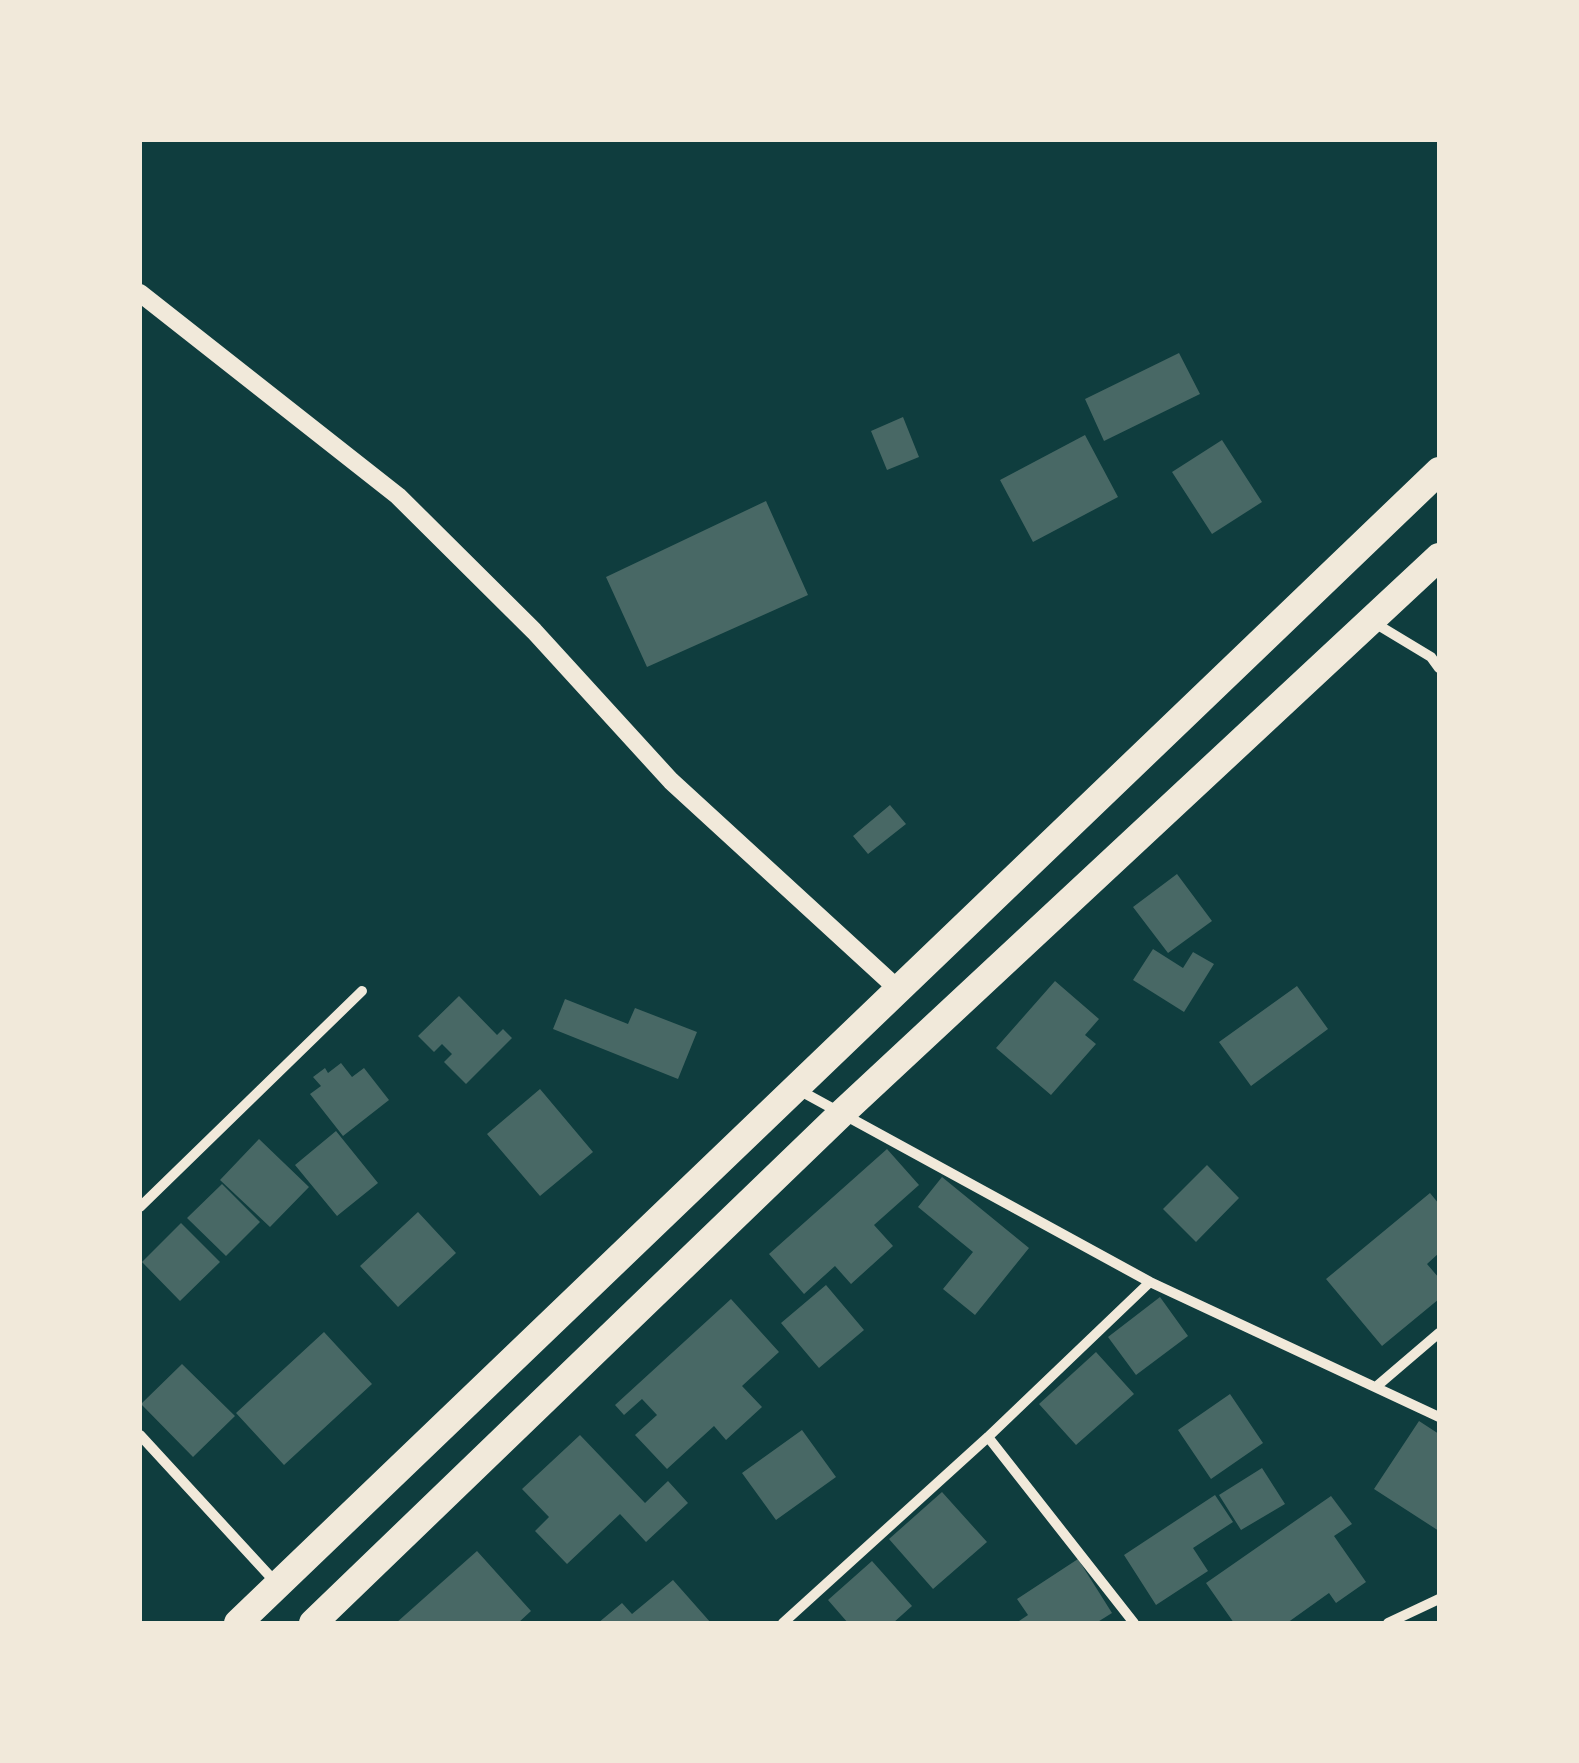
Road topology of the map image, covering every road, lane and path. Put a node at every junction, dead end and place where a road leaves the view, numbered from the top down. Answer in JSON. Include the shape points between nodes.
{"nodes":[{"id":1,"x":140,"y":293,"type":"edge"},
{"id":2,"x":1439,"y":471,"type":"edge"},
{"id":3,"x":1439,"y":558,"type":"edge"},
{"id":4,"x":1372,"y":622,"type":"junction"},
{"id":5,"x":1439,"y":668,"type":"edge"},
{"id":6,"x":899,"y":990,"type":"junction"},
{"id":7,"x":362,"y":991,"type":"dead end"},
{"id":8,"x":796,"y":1089,"type":"junction"},
{"id":9,"x":841,"y":1114,"type":"junction"},
{"id":10,"x":140,"y":1207,"type":"edge"},
{"id":11,"x":1150,"y":1282,"type":"junction"},
{"id":12,"x":1439,"y":1333,"type":"edge"},
{"id":13,"x":1377,"y":1386,"type":"junction"},
{"id":14,"x":1439,"y":1417,"type":"edge"},
{"id":15,"x":140,"y":1435,"type":"edge"},
{"id":16,"x":988,"y":1437,"type":"junction"},
{"id":17,"x":278,"y":1585,"type":"junction"},
{"id":18,"x":1439,"y":1599,"type":"edge"},
{"id":19,"x":238,"y":1623,"type":"edge"},
{"id":20,"x":313,"y":1623,"type":"edge"},
{"id":21,"x":783,"y":1623,"type":"edge"},
{"id":22,"x":1134,"y":1623,"type":"edge"},
{"id":23,"x":1388,"y":1623,"type":"edge"}],
"edges":[{"from":1,"to":6,"type":"street","via":[[398,496],[671,781]]},
{"from":2,"to":6,"type":"highway"},
{"from":3,"to":4,"type":"highway"},
{"from":4,"to":5,"type":"street"},
{"from":4,"to":9,"type":"highway"},
{"from":6,"to":8,"type":"highway"},
{"from":7,"to":10,"type":"street"},
{"from":8,"to":9,"type":"street"},
{"from":8,"to":17,"type":"highway"},
{"from":9,"to":11,"type":"street"},
{"from":9,"to":20,"type":"highway"},
{"from":11,"to":13,"type":"street"},
{"from":11,"to":16,"type":"street"},
{"from":12,"to":13,"type":"street"},
{"from":13,"to":14,"type":"street"},
{"from":15,"to":17,"type":"street"},
{"from":16,"to":21,"type":"street"},
{"from":16,"to":22,"type":"street"},
{"from":17,"to":19,"type":"highway"},
{"from":18,"to":23,"type":"street"}]}
